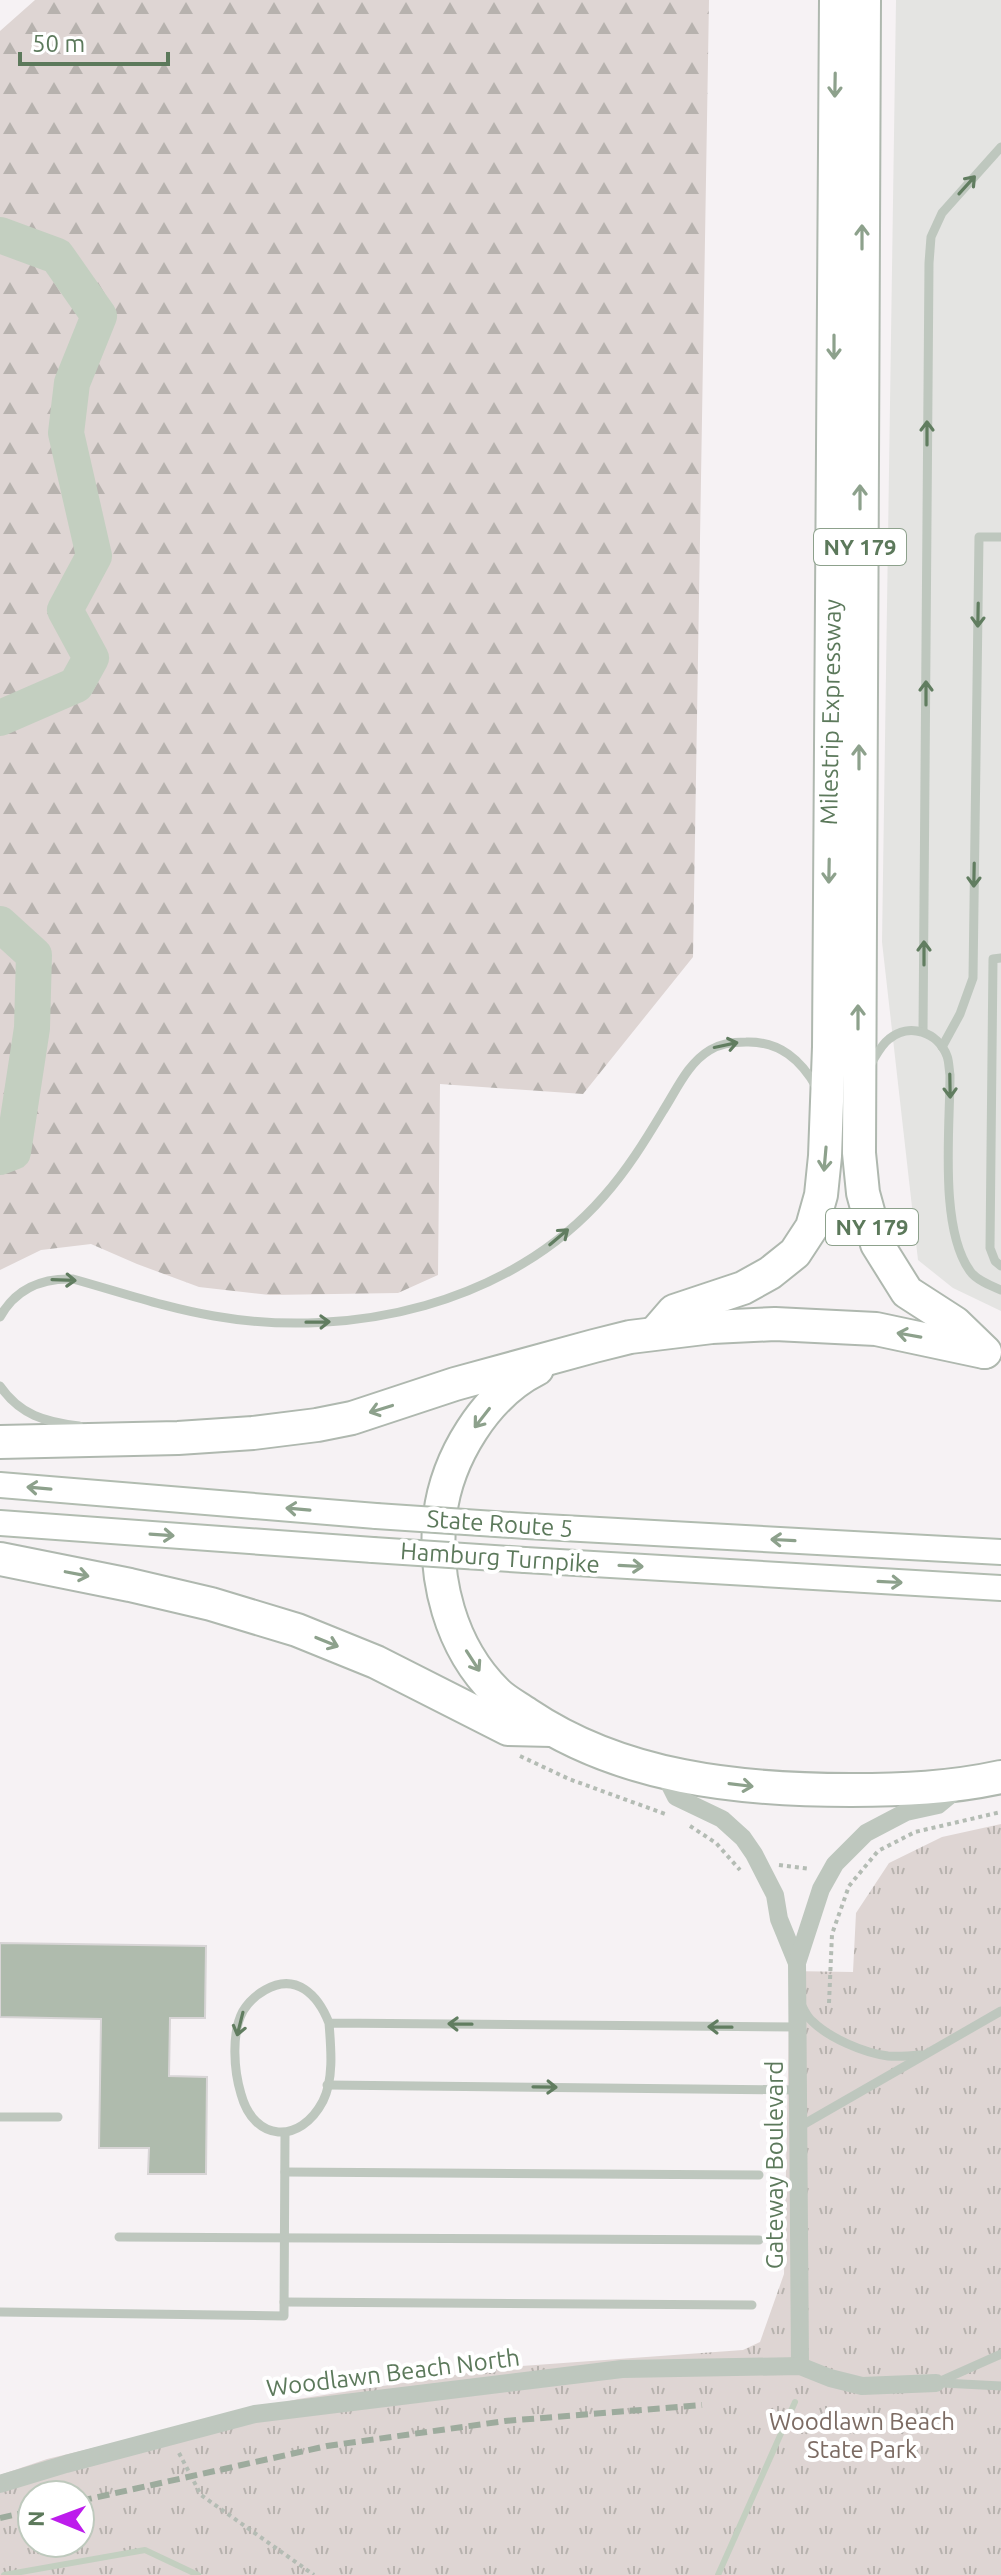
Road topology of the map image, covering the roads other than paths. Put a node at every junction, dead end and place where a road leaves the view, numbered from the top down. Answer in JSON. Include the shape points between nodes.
{"nodes":[{"id":1,"x":843,"y":2,"type":"edge"},
{"id":2,"x":1001,"y":147,"type":"edge"},
{"id":3,"x":1001,"y":537,"type":"edge"},
{"id":4,"x":1001,"y":958,"type":"edge"},
{"id":5,"x":993,"y":977,"type":"junction"},
{"id":6,"x":973,"y":978,"type":"junction"},
{"id":7,"x":923,"y":1031,"type":"junction"},
{"id":8,"x":942,"y":1047,"type":"junction"},
{"id":9,"x":857,"y":1095,"type":"junction"},
{"id":10,"x":827,"y":1118,"type":"junction"},
{"id":11,"x":1001,"y":1266,"type":"edge"},
{"id":12,"x":1001,"y":1290,"type":"edge"},
{"id":13,"x":0,"y":1317,"type":"edge"},
{"id":14,"x":655,"y":1333,"type":"junction"},
{"id":15,"x":565,"y":1355,"type":"junction"},
{"id":16,"x":993,"y":1355,"type":"edge"},
{"id":17,"x":0,"y":1386,"type":"edge"},
{"id":18,"x":86,"y":1427,"type":"dead end"},
{"id":19,"x":102,"y":1428,"type":"dead end"},
{"id":20,"x":178,"y":1438,"type":"junction"},
{"id":21,"x":0,"y":1442,"type":"edge"},
{"id":22,"x":0,"y":1485,"type":"edge"},
{"id":23,"x":0,"y":1523,"type":"edge"},
{"id":24,"x":1001,"y":1552,"type":"edge"},
{"id":25,"x":0,"y":1559,"type":"edge"},
{"id":26,"x":1001,"y":1588,"type":"edge"},
{"id":27,"x":552,"y":1730,"type":"junction"},
{"id":28,"x":664,"y":1773,"type":"junction"},
{"id":29,"x":1001,"y":1777,"type":"edge"},
{"id":30,"x":962,"y":1785,"type":"junction"},
{"id":31,"x":797,"y":1963,"type":"junction"},
{"id":32,"x":798,"y":1999,"type":"junction"},
{"id":33,"x":1001,"y":2011,"type":"edge"},
{"id":34,"x":329,"y":2023,"type":"junction"},
{"id":35,"x":798,"y":2027,"type":"junction"},
{"id":36,"x":924,"y":2055,"type":"junction"},
{"id":37,"x":327,"y":2085,"type":"junction"},
{"id":38,"x":798,"y":2090,"type":"junction"},
{"id":39,"x":0,"y":2117,"type":"edge"},
{"id":40,"x":58,"y":2117,"type":"dead end"},
{"id":41,"x":799,"y":2127,"type":"junction"},
{"id":42,"x":285,"y":2133,"type":"junction"},
{"id":43,"x":285,"y":2172,"type":"junction"},
{"id":44,"x":759,"y":2175,"type":"dead end"},
{"id":45,"x":119,"y":2237,"type":"dead end"},
{"id":46,"x":285,"y":2238,"type":"junction"},
{"id":47,"x":759,"y":2240,"type":"dead end"},
{"id":48,"x":284,"y":2302,"type":"junction"},
{"id":49,"x":752,"y":2305,"type":"dead end"},
{"id":50,"x":0,"y":2312,"type":"edge"},
{"id":51,"x":1001,"y":2354,"type":"edge"},
{"id":52,"x":800,"y":2366,"type":"junction"},
{"id":53,"x":936,"y":2383,"type":"junction"},
{"id":54,"x":1001,"y":2386,"type":"edge"},
{"id":55,"x":0,"y":2484,"type":"edge"}],
"edges":[{"from":9,"to":1,"type":"highway","name":"Milestrip Expressway","number":"NY 179","one_way":true},
{"from":1,"to":10,"type":"highway","name":"Milestrip Expressway","number":"NY 179","one_way":true},
{"from":7,"to":2,"type":"lane","one_way":true,"via":[[931,237],[942,213]]},
{"from":3,"to":6,"type":"lane","one_way":true,"via":[[979,537]]},
{"from":4,"to":5,"type":"lane","via":[[993,959]]},
{"from":5,"to":6,"type":"lane"},
{"from":5,"to":11,"type":"lane","via":[[990,1248]]},
{"from":6,"to":8,"type":"lane"},
{"from":7,"to":8,"type":"lane"},
{"from":7,"to":9,"type":"lane","via":[[892,1036],[871,1063]]},
{"from":8,"to":12,"type":"lane","one_way":true,"via":[[950,1075],[949,1213],[954,1238],[971,1274]]},
{"from":9,"to":16,"type":"highway","name":"Milestrip Expressway","number":"NY 179","via":[[863,1193],[877,1244],[907,1292]]},
{"from":13,"to":10,"type":"lane","one_way":true,"via":[[17,1295],[52,1278],[215,1316],[269,1321],[362,1319],[445,1299],[511,1270],[575,1223],[631,1163],[695,1061],[733,1042],[769,1043],[802,1064]]},
{"from":10,"to":14,"type":"highway","name":"Milestrip Expressway","number":"NY 179","one_way":true,"via":[[821,1195],[812,1227],[795,1253],[743,1288],[674,1311]]},
{"from":14,"to":15,"type":"highway"},
{"from":16,"to":14,"type":"highway","one_way":true,"via":[[876,1329],[825,1325]]},
{"from":15,"to":20,"type":"highway","one_way":true,"via":[[329,1423]]},
{"from":15,"to":27,"type":"highway","one_way":true,"via":[[523,1376],[467,1437],[442,1498],[438,1536],[443,1593],[458,1637],[498,1694]]},
{"from":17,"to":18,"type":"lane","via":[[30,1415]]},
{"from":19,"to":20,"type":"lane"},
{"from":20,"to":21,"type":"highway"},
{"from":24,"to":22,"type":"main road","name":"State Route 5","one_way":true,"bridge":true,"via":[[376,1516]]},
{"from":23,"to":26,"type":"main road","name":"Hamburg Turnpike","one_way":true,"bridge":true},
{"from":25,"to":27,"type":"highway","one_way":true,"via":[[157,1592],[297,1630],[376,1662],[508,1729]]},
{"from":27,"to":28,"type":"highway"},
{"from":28,"to":30,"type":"highway","one_way":true,"via":[[808,1790]]},
{"from":28,"to":31,"type":"street","name":"Gateway Boulevard","via":[[676,1797],[722,1819],[749,1846],[775,1895]]},
{"from":29,"to":30,"type":"highway"},
{"from":30,"to":31,"type":"street","name":"Gateway Boulevard","via":[[938,1805],[906,1812],[866,1833],[835,1864],[821,1889]]},
{"from":31,"to":32,"type":"street","name":"Gateway Boulevard"},
{"from":32,"to":35,"type":"street","name":"Gateway Boulevard"},
{"from":32,"to":36,"type":"lane","via":[[811,2020],[855,2046],[892,2057]]},
{"from":33,"to":36,"type":"lane"},
{"from":35,"to":34,"type":"lane","one_way":true},
{"from":34,"to":37,"type":"lane"},
{"from":34,"to":42,"type":"lane","one_way":true,"via":[[309,1991],[293,1984],[276,1984],[254,1996],[242,2012],[235,2074],[243,2102],[267,2131]]},
{"from":35,"to":38,"type":"street","name":"Gateway Boulevard"},
{"from":36,"to":41,"type":"lane"},
{"from":37,"to":38,"type":"lane","one_way":true},
{"from":37,"to":42,"type":"lane","via":[[323,2101],[305,2125]]},
{"from":38,"to":41,"type":"street","name":"Gateway Boulevard"},
{"from":39,"to":40,"type":"lane"},
{"from":41,"to":52,"type":"street","name":"Gateway Boulevard"},
{"from":42,"to":43,"type":"lane"},
{"from":43,"to":44,"type":"lane"},
{"from":43,"to":46,"type":"lane"},
{"from":45,"to":46,"type":"lane"},
{"from":46,"to":47,"type":"lane"},
{"from":46,"to":48,"type":"lane"},
{"from":48,"to":49,"type":"lane"},
{"from":48,"to":50,"type":"lane","via":[[284,2316]]},
{"from":51,"to":53,"type":"lane"},
{"from":52,"to":53,"type":"street","via":[[862,2386]]},
{"from":52,"to":55,"type":"street","name":"Woodlawn Beach North","via":[[622,2369],[255,2414]]},
{"from":53,"to":54,"type":"lane"}]}
